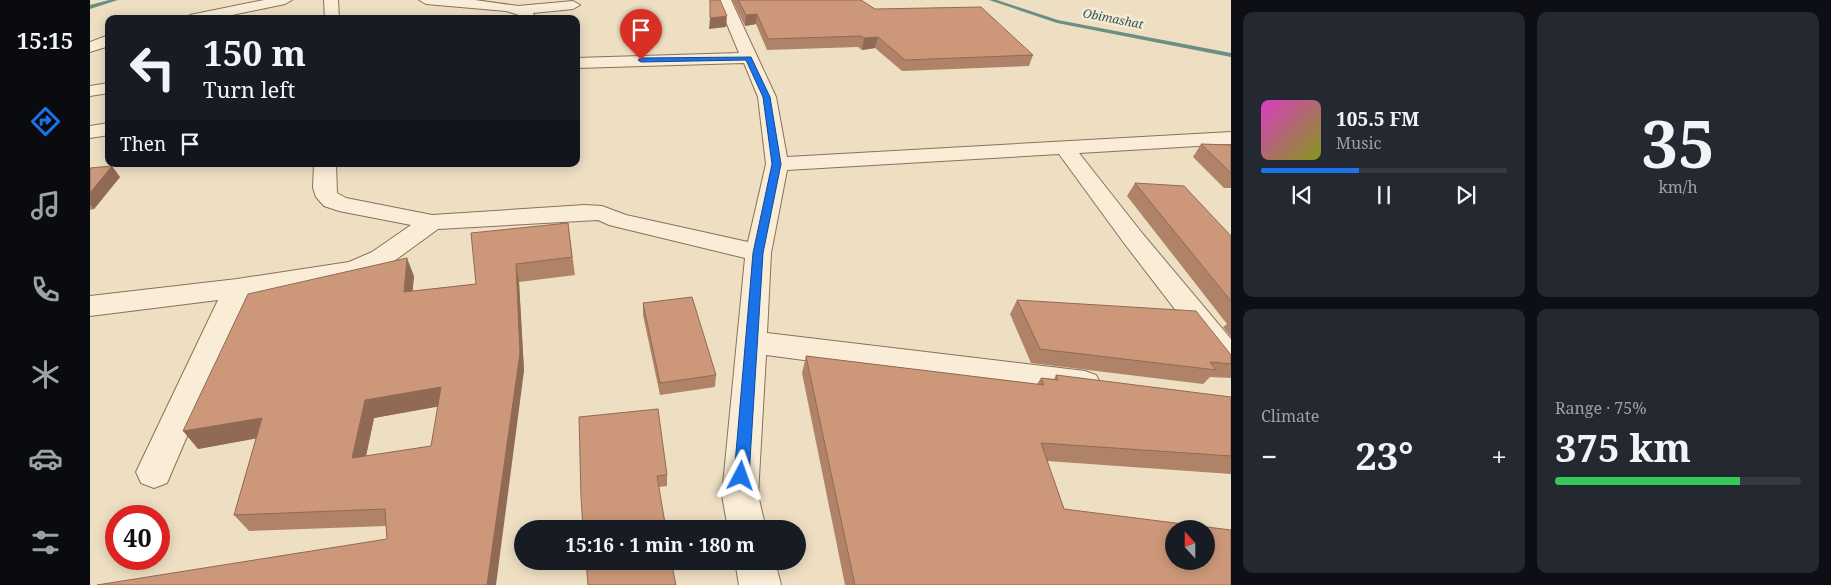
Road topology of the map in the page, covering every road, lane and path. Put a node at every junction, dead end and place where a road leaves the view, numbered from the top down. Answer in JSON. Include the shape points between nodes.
{"nodes":[{"id":1,"x":285,"y":0,"type":"edge"},
{"id":2,"x":331,"y":0,"type":"edge"},
{"id":3,"x":426,"y":0,"type":"edge"},
{"id":4,"x":724,"y":0,"type":"edge"},
{"id":5,"x":573,"y":5,"type":"dead end"},
{"id":6,"x":517,"y":10,"type":"junction"},
{"id":7,"x":210,"y":15,"type":"edge"},
{"id":8,"x":332,"y":15,"type":"edge"},
{"id":9,"x":527,"y":15,"type":"edge"},
{"id":10,"x":105,"y":41,"type":"edge"},
{"id":11,"x":90,"y":46,"type":"edge"},
{"id":12,"x":749,"y":58,"type":"junction"},
{"id":13,"x":580,"y":63,"type":"edge"},
{"id":14,"x":105,"y":89,"type":"edge"},
{"id":15,"x":90,"y":91,"type":"edge"},
{"id":16,"x":105,"y":130,"type":"edge"},
{"id":17,"x":90,"y":132,"type":"edge"},
{"id":18,"x":1231,"y":138,"type":"edge"},
{"id":19,"x":1064,"y":147,"type":"junction"},
{"id":20,"x":777,"y":164,"type":"junction"},
{"id":21,"x":325,"y":167,"type":"edge"},
{"id":22,"x":432,"y":222,"type":"junction"},
{"id":23,"x":758,"y":253,"type":"junction"},
{"id":24,"x":237,"y":288,"type":"junction"},
{"id":25,"x":90,"y":306,"type":"edge"},
{"id":26,"x":752,"y":342,"type":"junction"},
{"id":27,"x":1231,"y":360,"type":"edge"},
{"id":28,"x":1114,"y":387,"type":"edge"},
{"id":29,"x":154,"y":472,"type":"dead end"},
{"id":30,"x":745,"y":520,"type":"edge"},
{"id":31,"x":757,"y":570,"type":"edge"},
{"id":32,"x":760,"y":585,"type":"edge"}],
"edges":[{"from":1,"to":7,"type":"street"},
{"from":2,"to":8,"type":"street"},
{"from":3,"to":6,"type":"street"},
{"from":4,"to":12,"type":"street"},
{"from":5,"to":6,"type":"street"},
{"from":6,"to":9,"type":"street"},
{"from":10,"to":11,"type":"street"},
{"from":12,"to":13,"type":"street"},
{"from":12,"to":20,"type":"street","via":[[766,97]]},
{"from":14,"to":15,"type":"street"},
{"from":16,"to":17,"type":"street"},
{"from":18,"to":19,"type":"street"},
{"from":19,"to":20,"type":"street"},
{"from":19,"to":27,"type":"street"},
{"from":20,"to":23,"type":"street"},
{"from":21,"to":22,"type":"street","via":[[324,193],[328,200]]},
{"from":22,"to":23,"type":"street","via":[[585,212]]},
{"from":22,"to":24,"type":"street","via":[[381,258],[354,270]]},
{"from":23,"to":26,"type":"street"},
{"from":24,"to":25,"type":"street"},
{"from":24,"to":29,"type":"street"},
{"from":26,"to":28,"type":"street"},
{"from":26,"to":30,"type":"street","via":[[740,495]]},
{"from":31,"to":32,"type":"street"}]}
